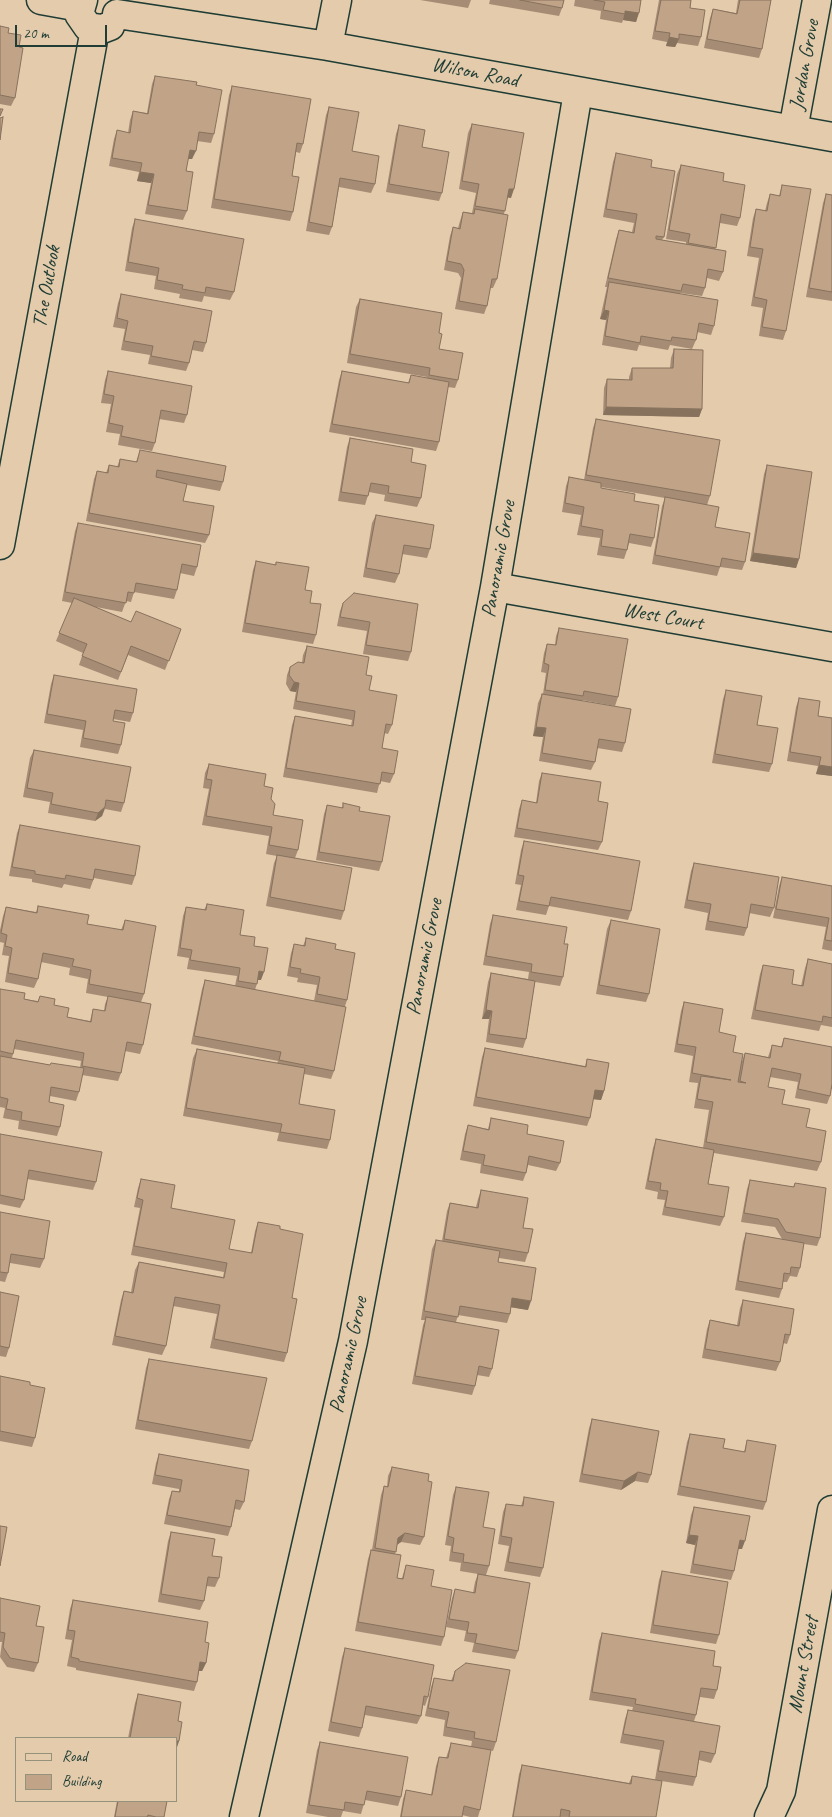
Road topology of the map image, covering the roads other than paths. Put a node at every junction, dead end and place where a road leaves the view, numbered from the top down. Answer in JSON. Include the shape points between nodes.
{"nodes":[{"id":1,"x":41,"y":0,"type":"edge"},
{"id":2,"x":337,"y":0,"type":"edge"},
{"id":3,"x":817,"y":0,"type":"edge"},
{"id":4,"x":81,"y":4,"type":"edge"},
{"id":5,"x":115,"y":7,"type":"edge"},
{"id":6,"x":95,"y":29,"type":"junction"},
{"id":7,"x":328,"y":46,"type":"junction"},
{"id":8,"x":578,"y":92,"type":"junction"},
{"id":9,"x":793,"y":130,"type":"junction"},
{"id":10,"x":832,"y":137,"type":"edge"},
{"id":11,"x":0,"y":545,"type":"edge"},
{"id":12,"x":495,"y":587,"type":"junction"},
{"id":13,"x":832,"y":647,"type":"edge"},
{"id":14,"x":832,"y":1510,"type":"edge"},
{"id":15,"x":244,"y":1817,"type":"edge"},
{"id":16,"x":769,"y":1817,"type":"edge"}],
"edges":[{"from":1,"to":4,"type":"street"},
{"from":2,"to":7,"type":"street"},
{"from":3,"to":9,"type":"street","name":"Jordan Grove"},
{"from":4,"to":6,"type":"street","via":[[82,21]]},
{"from":5,"to":6,"type":"street","via":[[115,20],[108,27]]},
{"from":5,"to":7,"type":"street","name":"Wilson Road"},
{"from":6,"to":11,"type":"street","name":"The Outlook"},
{"from":7,"to":8,"type":"street","name":"Wilson Road"},
{"from":8,"to":9,"type":"street","name":"Wilson Road"},
{"from":8,"to":12,"type":"street","name":"Panoramic Grove"},
{"from":9,"to":10,"type":"street","name":"Wilson Road"},
{"from":12,"to":13,"type":"street","name":"West Court"},
{"from":12,"to":15,"type":"street","name":"Panoramic Grove","via":[[353,1341]]},
{"from":14,"to":16,"type":"street","name":"Mount Street","via":[[781,1791]]}]}
